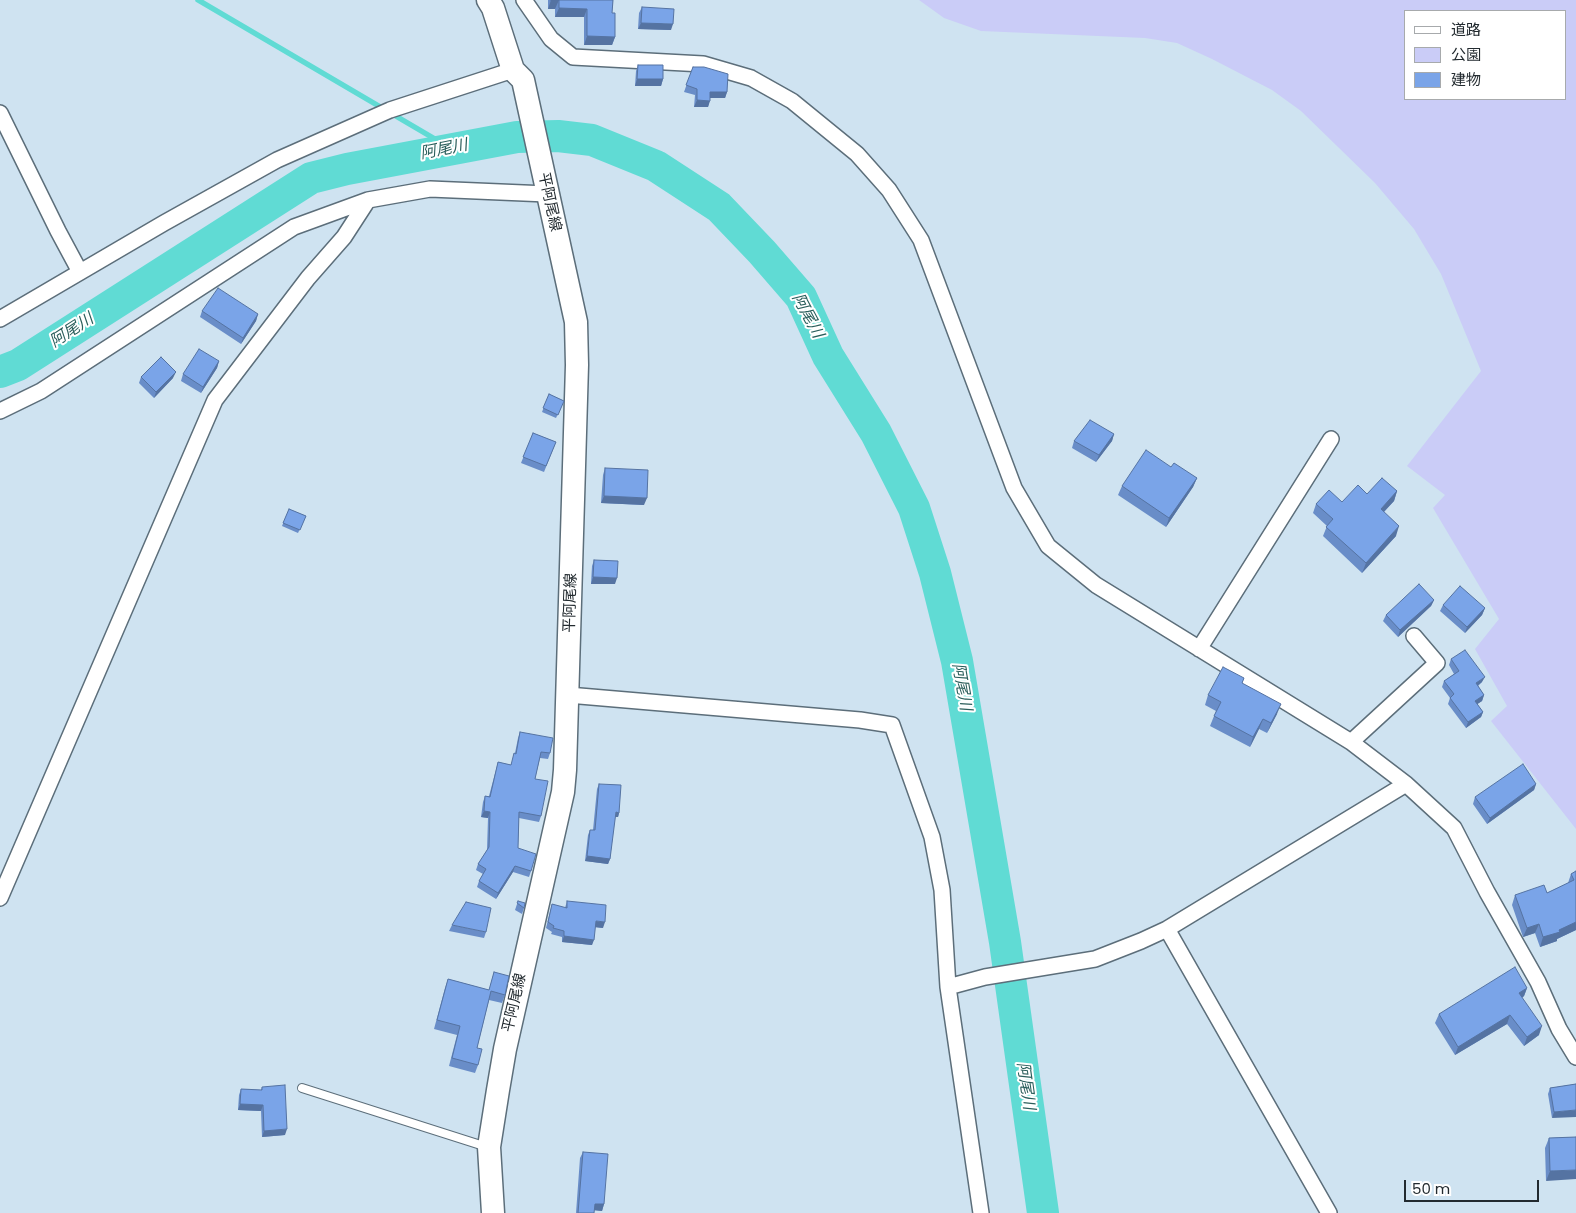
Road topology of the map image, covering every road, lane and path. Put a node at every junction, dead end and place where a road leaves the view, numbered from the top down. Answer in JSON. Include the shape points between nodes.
{"nodes":[{"id":1,"x":488,"y":0,"type":"edge"},
{"id":2,"x":524,"y":0,"type":"edge"},
{"id":3,"x":518,"y":75,"type":"junction"},
{"id":4,"x":0,"y":113,"type":"edge"},
{"id":5,"x":546,"y":188,"type":"junction"},
{"id":6,"x":368,"y":200,"type":"junction"},
{"id":7,"x":80,"y":272,"type":"junction"},
{"id":8,"x":0,"y":319,"type":"edge"},
{"id":9,"x":0,"y":411,"type":"edge"},
{"id":10,"x":1332,"y":439,"type":"dead end"},
{"id":11,"x":1414,"y":636,"type":"dead end"},
{"id":12,"x":1199,"y":649,"type":"junction"},
{"id":13,"x":568,"y":695,"type":"junction"},
{"id":14,"x":1351,"y":742,"type":"junction"},
{"id":15,"x":1406,"y":784,"type":"junction"},
{"id":16,"x":0,"y":898,"type":"edge"},
{"id":17,"x":1168,"y":929,"type":"junction"},
{"id":18,"x":948,"y":987,"type":"junction"},
{"id":19,"x":1576,"y":1058,"type":"edge"},
{"id":20,"x":302,"y":1088,"type":"dead end"},
{"id":21,"x":489,"y":1147,"type":"junction"},
{"id":22,"x":493,"y":1213,"type":"edge"},
{"id":23,"x":981,"y":1213,"type":"edge"},
{"id":24,"x":1329,"y":1213,"type":"edge"}],
"edges":[{"from":1,"to":3,"type":"main road","name":"平阿尾線"},
{"from":2,"to":12,"type":"street","via":[[551,38],[573,57],[703,64],[751,78],[792,101],[857,154],[889,190],[922,240],[1014,488],[1048,546],[1096,585]]},
{"from":3,"to":5,"type":"main road","name":"平阿尾線"},
{"from":3,"to":7,"type":"street","via":[[390,110],[277,160]]},
{"from":4,"to":7,"type":"street"},
{"from":5,"to":6,"type":"street","via":[[430,188]]},
{"from":5,"to":13,"type":"main road","name":"平阿尾線","via":[[576,322]]},
{"from":6,"to":9,"type":"street","via":[[294,227],[41,392]]},
{"from":6,"to":16,"type":"street","via":[[344,237],[308,278],[215,400]]},
{"from":7,"to":8,"type":"street"},
{"from":10,"to":12,"type":"street"},
{"from":11,"to":14,"type":"street","via":[[1437,663]]},
{"from":12,"to":14,"type":"street"},
{"from":13,"to":18,"type":"street","via":[[892,725],[932,837],[942,890]]},
{"from":13,"to":21,"type":"main road","name":"平阿尾線","via":[[563,792],[505,1049]]},
{"from":14,"to":15,"type":"street"},
{"from":15,"to":17,"type":"street"},
{"from":15,"to":19,"type":"street","via":[[1454,828]]},
{"from":17,"to":18,"type":"street","via":[[1095,959],[985,977]]},
{"from":17,"to":24,"type":"street"},
{"from":18,"to":23,"type":"street"},
{"from":20,"to":21,"type":"lane"},
{"from":21,"to":22,"type":"main road","name":"平阿尾線"}]}
